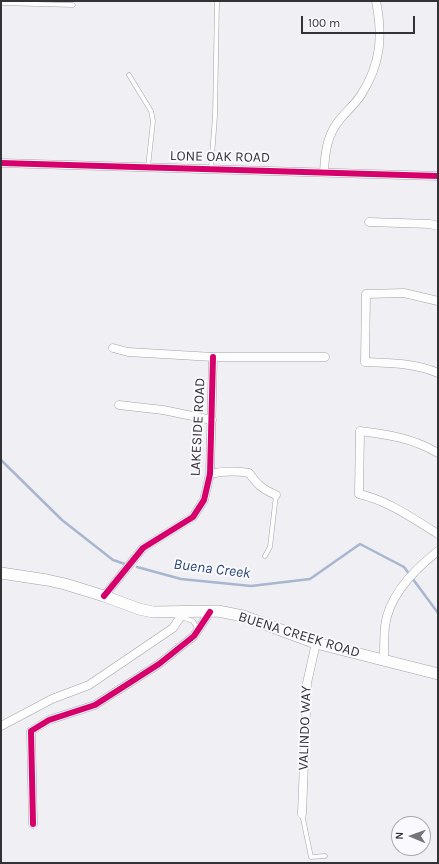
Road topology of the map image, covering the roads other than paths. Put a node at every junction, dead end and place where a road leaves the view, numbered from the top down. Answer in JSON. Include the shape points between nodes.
{"nodes":[{"id":1,"x":217,"y":1,"type":"edge"},
{"id":2,"x":376,"y":1,"type":"edge"},
{"id":3,"x":1,"y":2,"type":"edge"},
{"id":4,"x":73,"y":4,"type":"dead end"},
{"id":5,"x":129,"y":75,"type":"dead end"},
{"id":6,"x":1,"y":163,"type":"edge"},
{"id":7,"x":148,"y":167,"type":"junction"},
{"id":8,"x":211,"y":169,"type":"junction"},
{"id":9,"x":324,"y":172,"type":"junction"},
{"id":10,"x":438,"y":176,"type":"edge"},
{"id":11,"x":369,"y":222,"type":"dead end"},
{"id":12,"x":438,"y":226,"type":"edge"},
{"id":13,"x":438,"y":301,"type":"edge"},
{"id":14,"x":114,"y":348,"type":"dead end"},
{"id":15,"x":213,"y":357,"type":"junction"},
{"id":16,"x":325,"y":357,"type":"dead end"},
{"id":17,"x":438,"y":373,"type":"edge"},
{"id":18,"x":119,"y":405,"type":"dead end"},
{"id":19,"x":212,"y":420,"type":"junction"},
{"id":20,"x":438,"y":453,"type":"edge"},
{"id":21,"x":210,"y":474,"type":"junction"},
{"id":22,"x":276,"y":494,"type":"joint"},
{"id":23,"x":438,"y":534,"type":"edge"},
{"id":24,"x":438,"y":551,"type":"edge"},
{"id":25,"x":265,"y":556,"type":"dead end"},
{"id":26,"x":1,"y":573,"type":"edge"},
{"id":27,"x":104,"y":596,"type":"junction"},
{"id":28,"x":210,"y":612,"type":"junction"},
{"id":29,"x":181,"y":615,"type":"junction"},
{"id":30,"x":199,"y":630,"type":"junction"},
{"id":31,"x":316,"y":643,"type":"junction"},
{"id":32,"x":384,"y":660,"type":"junction"},
{"id":33,"x":438,"y":674,"type":"edge"},
{"id":34,"x":1,"y":726,"type":"edge"},
{"id":35,"x":302,"y":814,"type":"joint"},
{"id":36,"x":33,"y":824,"type":"dead end"},
{"id":37,"x":325,"y":856,"type":"dead end"}],
"edges":[{"from":1,"to":8,"type":"lane","via":[[215,116]]},
{"from":2,"to":9,"type":"street","via":[[380,20],[380,48],[372,74],[361,96],[331,133],[325,150]]},
{"from":3,"to":4,"type":"lane"},
{"from":5,"to":7,"type":"lane","via":[[152,116]]},
{"from":6,"to":7,"type":"street","name":"LONE OAK ROAD"},
{"from":7,"to":8,"type":"street","name":"LONE OAK ROAD"},
{"from":8,"to":9,"type":"street","name":"LONE OAK ROAD"},
{"from":9,"to":10,"type":"street","name":"LONE OAK ROAD"},
{"from":11,"to":12,"type":"street"},
{"from":13,"to":17,"type":"street","via":[[404,293],[366,294],[365,362],[402,364]]},
{"from":14,"to":15,"type":"street","via":[[128,352]]},
{"from":15,"to":16,"type":"street"},
{"from":15,"to":19,"type":"street","name":"LAKESIDE ROAD"},
{"from":18,"to":19,"type":"street","via":[[163,410]]},
{"from":19,"to":21,"type":"street","name":"LAKESIDE ROAD"},
{"from":20,"to":23,"type":"street","via":[[395,435],[360,431],[359,494],[390,504]]},
{"from":21,"to":22,"type":"street","via":[[219,471],[249,473],[263,489]]},
{"from":21,"to":27,"type":"street","name":"LAKESIDE ROAD","via":[[204,500],[193,517],[143,548]]},
{"from":22,"to":25,"type":"lane","via":[[270,547]]},
{"from":24,"to":32,"type":"street","via":[[407,580],[390,608],[385,625]]},
{"from":26,"to":27,"type":"main road","name":"BUENA CREEK ROAD","via":[[47,580]]},
{"from":27,"to":29,"type":"main road","name":"BUENA CREEK ROAD","via":[[146,611]]},
{"from":28,"to":29,"type":"main road","name":"BUENA CREEK ROAD"},
{"from":28,"to":30,"type":"street"},
{"from":28,"to":31,"type":"main road","name":"BUENA CREEK ROAD","via":[[242,616]]},
{"from":29,"to":30,"type":"lane","via":[[192,621]]},
{"from":29,"to":34,"type":"street","via":[[173,628],[89,685],[52,700]]},
{"from":30,"to":36,"type":"street","via":[[159,664],[95,705],[49,720],[31,731]]},
{"from":31,"to":32,"type":"main road","name":"BUENA CREEK ROAD"},
{"from":31,"to":35,"type":"street","name":"VALINDO WAY","via":[[307,683]]},
{"from":32,"to":33,"type":"main road","name":"BUENA CREEK ROAD"},
{"from":35,"to":37,"type":"lane","via":[[311,856]]}]}
